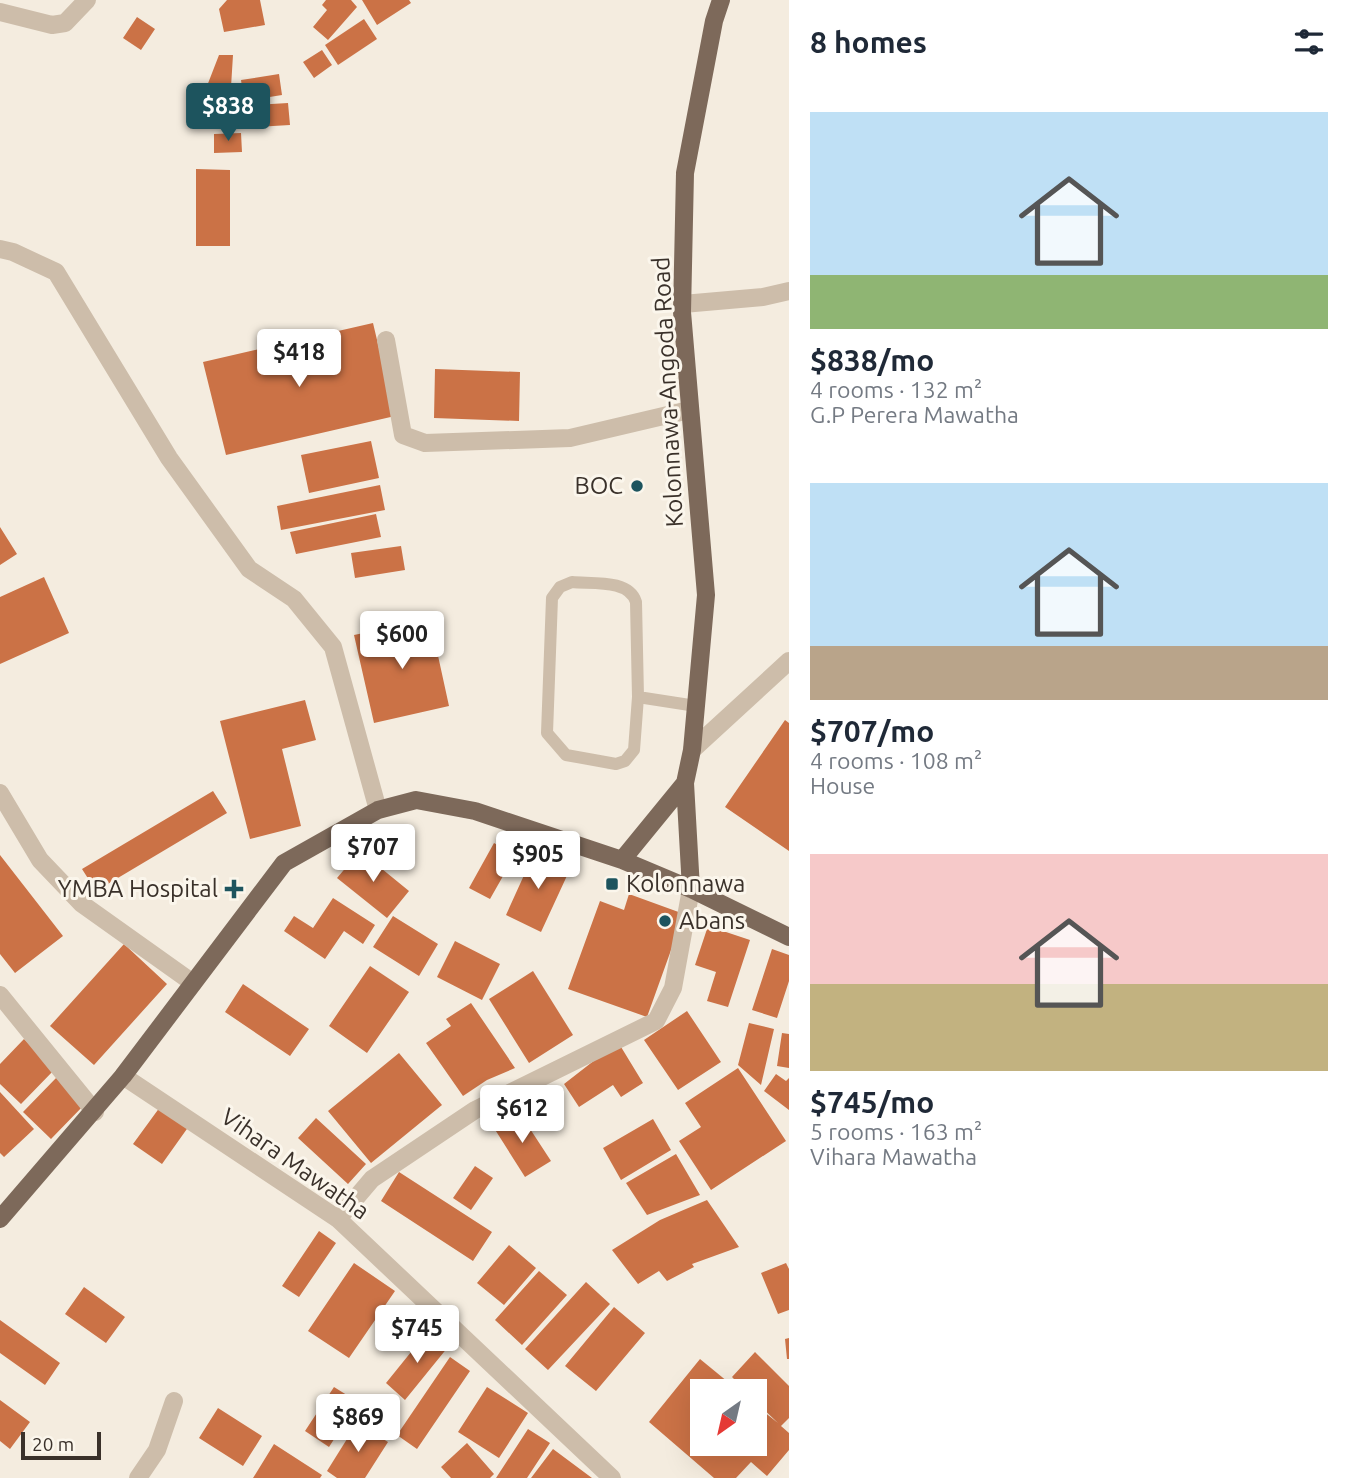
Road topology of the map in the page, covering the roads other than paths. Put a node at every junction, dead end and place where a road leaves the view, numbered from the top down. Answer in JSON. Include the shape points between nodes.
{"nodes":[{"id":1,"x":87,"y":0,"type":"edge"},
{"id":2,"x":721,"y":0,"type":"edge"},
{"id":3,"x":0,"y":12,"type":"edge"},
{"id":4,"x":0,"y":249,"type":"edge"},
{"id":5,"x":789,"y":291,"type":"edge"},
{"id":6,"x":683,"y":304,"type":"junction"},
{"id":7,"x":386,"y":340,"type":"dead end"},
{"id":8,"x":689,"y":410,"type":"junction"},
{"id":9,"x":789,"y":661,"type":"edge"},
{"id":10,"x":638,"y":697,"type":"junction"},
{"id":11,"x":696,"y":706,"type":"junction"},
{"id":12,"x":692,"y":751,"type":"junction"},
{"id":13,"x":685,"y":783,"type":"junction"},
{"id":14,"x":0,"y":793,"type":"edge"},
{"id":15,"x":378,"y":810,"type":"junction"},
{"id":16,"x":622,"y":860,"type":"junction"},
{"id":17,"x":691,"y":889,"type":"junction"},
{"id":18,"x":789,"y":937,"type":"edge"},
{"id":19,"x":193,"y":983,"type":"junction"},
{"id":20,"x":0,"y":995,"type":"edge"},
{"id":21,"x":123,"y":1076,"type":"junction"},
{"id":22,"x":95,"y":1112,"type":"junction"},
{"id":23,"x":0,"y":1219,"type":"edge"},
{"id":24,"x":338,"y":1219,"type":"junction"},
{"id":25,"x":174,"y":1401,"type":"dead end"},
{"id":26,"x":138,"y":1478,"type":"edge"},
{"id":27,"x":612,"y":1478,"type":"edge"}],
"edges":[{"from":1,"to":3,"type":"street","via":[[65,23]]},
{"from":2,"to":6,"type":"main road","name":"Kolonnawa-Angoda Road","via":[[684,173]]},
{"from":4,"to":15,"type":"street","via":[[56,272],[169,458],[249,569],[294,599],[333,647]]},
{"from":5,"to":6,"type":"street"},
{"from":6,"to":8,"type":"main road","name":"Kolonnawa-Angoda Road"},
{"from":7,"to":8,"type":"street","via":[[403,435],[425,443],[570,438]]},
{"from":8,"to":11,"type":"main road","name":"Kolonnawa-Angoda Road","via":[[706,595]]},
{"from":9,"to":12,"type":"street"},
{"from":10,"to":10,"type":"lane","via":[[634,750],[625,761],[616,764],[566,755],[547,733],[552,598],[560,587],[572,582],[623,587],[633,594]]},
{"from":10,"to":11,"type":"lane"},
{"from":11,"to":12,"type":"main road","name":"Kolonnawa-Angoda Road"},
{"from":12,"to":13,"type":"main road","name":"Kolonnawa-Angoda Road"},
{"from":13,"to":16,"type":"main road","name":"Kolonnawa-Angoda Road"},
{"from":13,"to":17,"type":"main road","name":"Kolonnawa-Angoda Road"},
{"from":14,"to":19,"type":"street","via":[[40,860],[82,904]]},
{"from":15,"to":16,"type":"main road","via":[[416,800],[475,811]]},
{"from":15,"to":19,"type":"main road","via":[[284,863]]},
{"from":16,"to":17,"type":"main road"},
{"from":17,"to":18,"type":"main road"},
{"from":17,"to":24,"type":"street","via":[[673,988],[656,1021],[475,1111],[372,1179]]},
{"from":19,"to":21,"type":"main road"},
{"from":20,"to":22,"type":"street"},
{"from":21,"to":22,"type":"main road"},
{"from":21,"to":24,"type":"street","name":"Vihara Mawatha"},
{"from":22,"to":23,"type":"main road"},
{"from":24,"to":27,"type":"street","name":"Vihara Mawatha"},
{"from":25,"to":26,"type":"street","via":[[157,1450]]}]}
